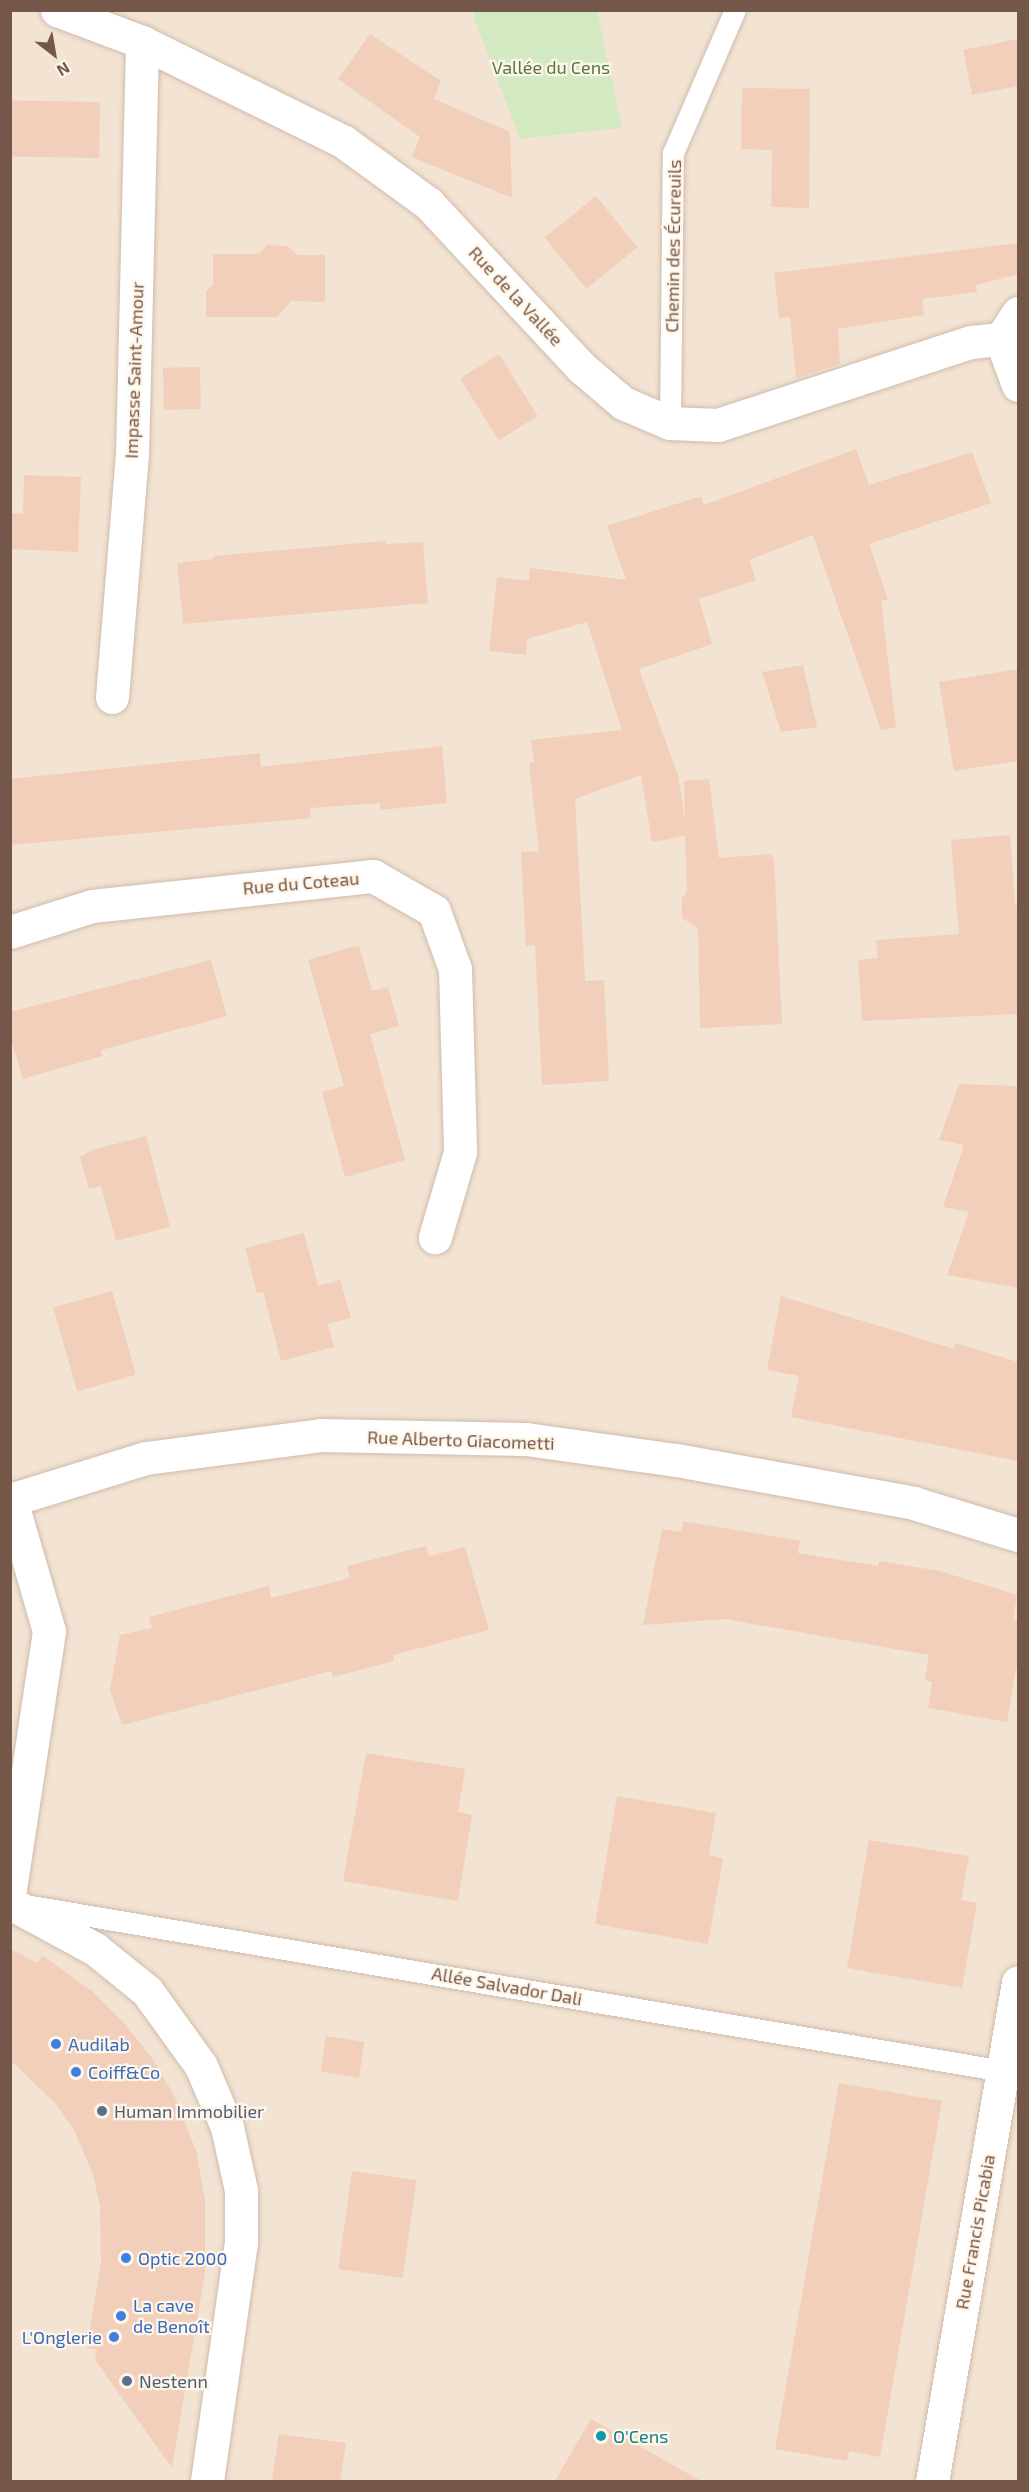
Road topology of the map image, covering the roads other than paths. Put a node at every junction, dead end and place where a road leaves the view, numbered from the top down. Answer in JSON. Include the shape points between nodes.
{"nodes":[{"id":1,"x":57,"y":10,"type":"edge"},
{"id":2,"x":735,"y":10,"type":"edge"},
{"id":3,"x":142,"y":42,"type":"junction"},
{"id":4,"x":1010,"y":326,"type":"edge"},
{"id":5,"x":1018,"y":385,"type":"edge"},
{"id":6,"x":670,"y":423,"type":"junction"},
{"id":7,"x":112,"y":697,"type":"dead end"},
{"id":8,"x":10,"y":932,"type":"edge"},
{"id":9,"x":435,"y":1237,"type":"dead end"},
{"id":10,"x":10,"y":1500,"type":"edge"},
{"id":11,"x":1018,"y":1535,"type":"edge"},
{"id":12,"x":10,"y":1889,"type":"edge"},
{"id":13,"x":10,"y":1903,"type":"edge"},
{"id":14,"x":1018,"y":1982,"type":"edge"},
{"id":15,"x":1011,"y":2072,"type":"edge"},
{"id":16,"x":207,"y":2481,"type":"edge"},
{"id":17,"x":932,"y":2481,"type":"edge"}],
"edges":[{"from":1,"to":3,"type":"street","name":"Rue de la Vallée"},
{"from":2,"to":6,"type":"lane","name":"Chemin des Écureuils","via":[[673,153]]},
{"from":3,"to":6,"type":"street","name":"Rue de la Vallée","via":[[344,142],[410,189],[428,203],[582,368],[623,404]]},
{"from":3,"to":7,"type":"street","name":"Impasse Saint-Amour","via":[[132,455]]},
{"from":4,"to":5,"type":"street"},
{"from":4,"to":6,"type":"street","name":"Rue de la Vallée","via":[[718,425]]},
{"from":8,"to":9,"type":"street","name":"Rue du Coteau","via":[[92,906],[373,876],[434,911],[455,969],[460,1152]]},
{"from":10,"to":11,"type":"street","name":"Rue Alberto Giacometti","via":[[146,1458],[320,1435],[526,1439],[676,1460],[914,1503]]},
{"from":10,"to":12,"type":"street","via":[[49,1631]]},
{"from":13,"to":15,"type":"lane","name":"Allée Salvador Dali"},
{"from":13,"to":16,"type":"street","name":"Allée Salvador Dali","via":[[95,1949],[147,1990],[201,2066],[227,2127],[241,2190],[241,2242]]},
{"from":14,"to":15,"type":"street","name":"Rue Francis Picabia"},
{"from":15,"to":17,"type":"street","name":"Rue Francis Picabia"}]}
